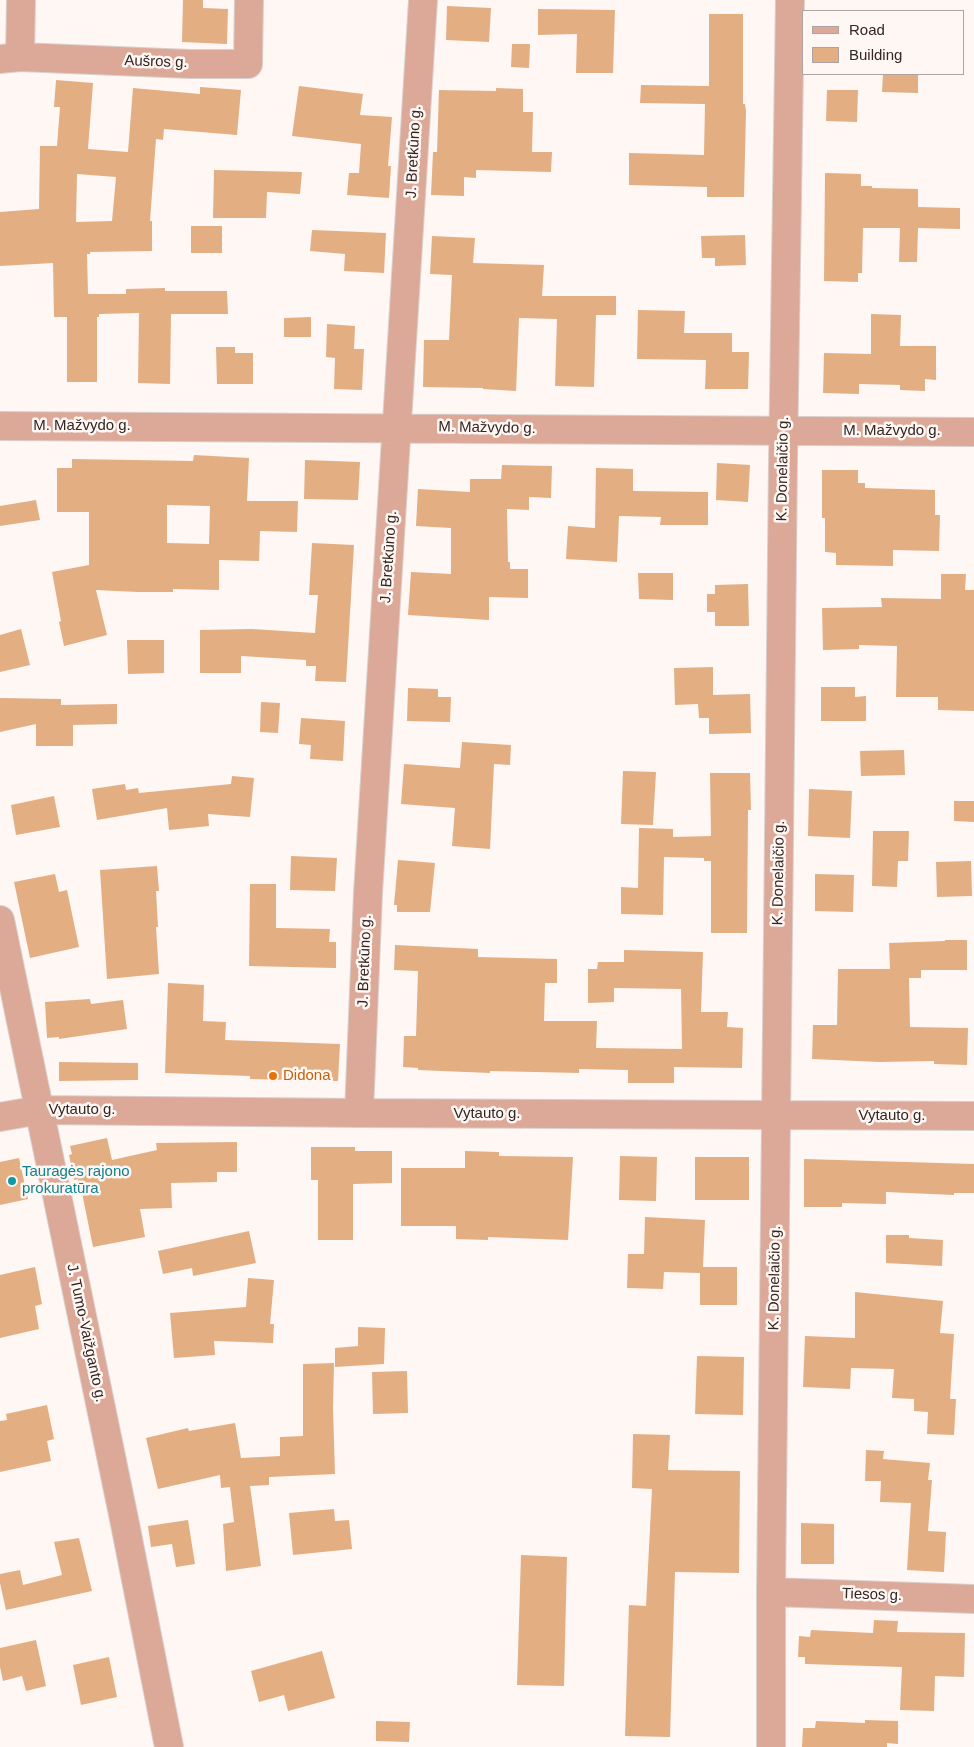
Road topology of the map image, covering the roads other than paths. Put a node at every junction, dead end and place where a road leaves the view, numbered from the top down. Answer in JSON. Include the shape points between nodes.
{"nodes":[{"id":1,"x":21,"y":0,"type":"edge"},
{"id":2,"x":249,"y":0,"type":"edge"},
{"id":3,"x":423,"y":0,"type":"edge"},
{"id":4,"x":790,"y":0,"type":"edge"},
{"id":5,"x":10,"y":58,"type":"edge"},
{"id":6,"x":0,"y":426,"type":"edge"},
{"id":7,"x":398,"y":428,"type":"junction"},
{"id":8,"x":784,"y":431,"type":"junction"},
{"id":9,"x":974,"y":432,"type":"edge"},
{"id":10,"x":0,"y":920,"type":"edge"},
{"id":11,"x":40,"y":1110,"type":"junction"},
{"id":12,"x":359,"y":1113,"type":"junction"},
{"id":13,"x":776,"y":1116,"type":"junction"},
{"id":14,"x":974,"y":1116,"type":"edge"},
{"id":15,"x":0,"y":1117,"type":"edge"},
{"id":16,"x":771,"y":1592,"type":"junction"},
{"id":17,"x":974,"y":1599,"type":"edge"},
{"id":18,"x":169,"y":1747,"type":"edge"},
{"id":19,"x":771,"y":1747,"type":"edge"}],
"edges":[{"from":1,"to":5,"type":"street"},
{"from":2,"to":5,"type":"street","name":"Aušros g.","via":[[248,64]]},
{"from":3,"to":7,"type":"street","name":"J. Bretkūno g."},
{"from":4,"to":8,"type":"street","name":"K. Donelaičio g."},
{"from":6,"to":7,"type":"street","name":"M. Mažvydo g."},
{"from":7,"to":8,"type":"street","name":"M. Mažvydo g."},
{"from":7,"to":12,"type":"street","name":"J. Bretkūno g.","via":[[368,893]]},
{"from":8,"to":9,"type":"street","name":"M. Mažvydo g."},
{"from":8,"to":13,"type":"street","name":"K. Donelaičio g."},
{"from":10,"to":11,"type":"street","name":"J. Tumo-Vaižganto g."},
{"from":11,"to":12,"type":"street","name":"Vytauto g."},
{"from":11,"to":15,"type":"street","name":"Vytauto g."},
{"from":11,"to":18,"type":"street","name":"J. Tumo-Vaižganto g."},
{"from":12,"to":13,"type":"street","name":"Vytauto g."},
{"from":13,"to":14,"type":"street","name":"Vytauto g."},
{"from":13,"to":16,"type":"street","name":"K. Donelaičio g."},
{"from":16,"to":17,"type":"street","name":"Tiesos g."},
{"from":16,"to":19,"type":"street","name":"K. Donelaičio g."}]}
